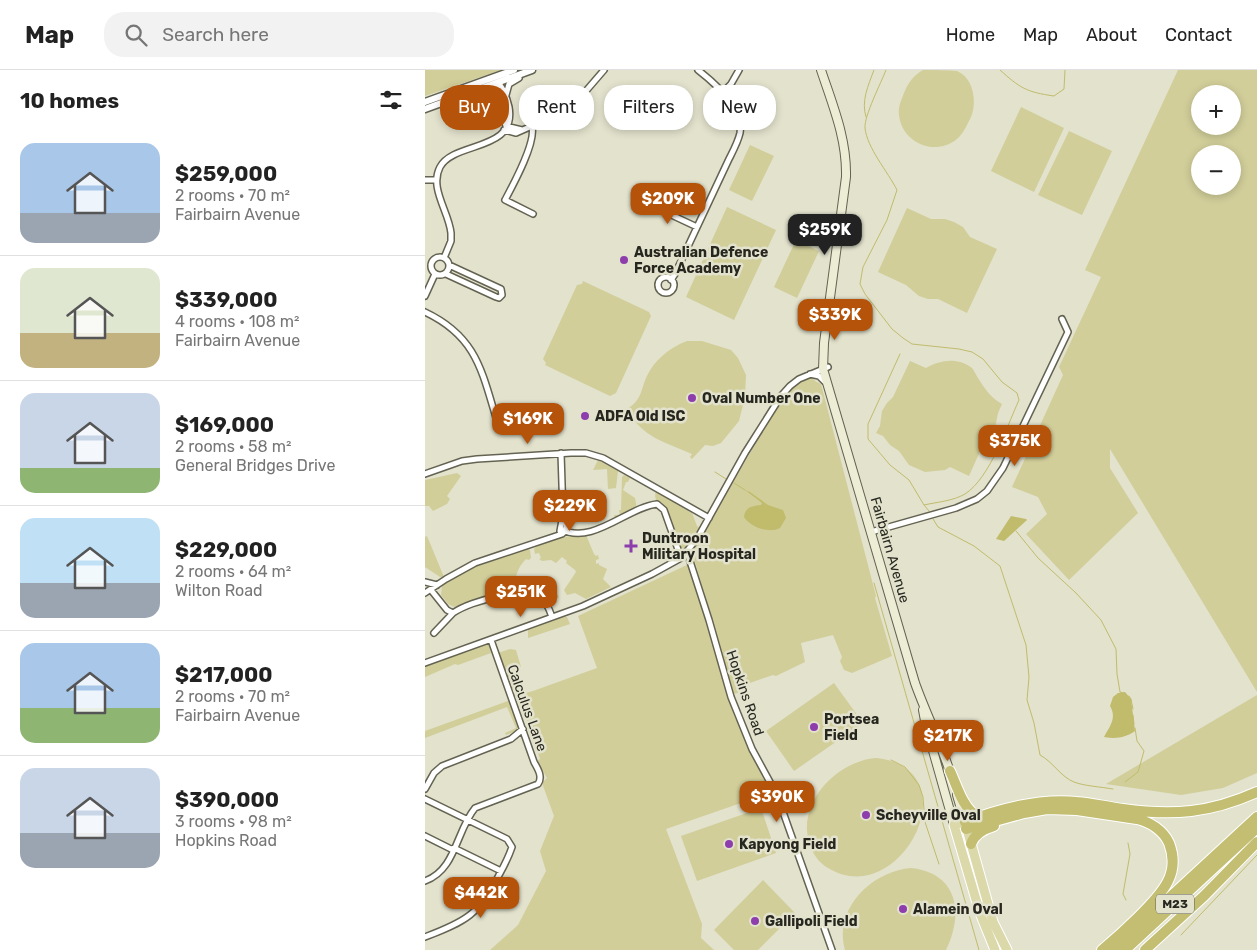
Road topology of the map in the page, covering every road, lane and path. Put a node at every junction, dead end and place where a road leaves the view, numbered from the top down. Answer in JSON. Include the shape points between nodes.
{"nodes":[{"id":1,"x":514,"y":70,"type":"edge"},
{"id":2,"x":532,"y":70,"type":"edge"},
{"id":3,"x":538,"y":70,"type":"edge"},
{"id":4,"x":604,"y":70,"type":"edge"},
{"id":5,"x":699,"y":70,"type":"edge"},
{"id":6,"x":739,"y":70,"type":"edge"},
{"id":7,"x":821,"y":70,"type":"edge"},
{"id":8,"x":502,"y":74,"type":"junction"},
{"id":9,"x":496,"y":83,"type":"junction"},
{"id":10,"x":477,"y":84,"type":"junction"},
{"id":11,"x":490,"y":85,"type":"edge"},
{"id":12,"x":509,"y":85,"type":"edge"},
{"id":13,"x":591,"y":85,"type":"edge"},
{"id":14,"x":713,"y":85,"type":"edge"},
{"id":15,"x":730,"y":85,"type":"edge"},
{"id":16,"x":425,"y":102,"type":"edge"},
{"id":17,"x":440,"y":103,"type":"edge"},
{"id":18,"x":425,"y":109,"type":"edge"},
{"id":19,"x":503,"y":130,"type":"edge"},
{"id":20,"x":532,"y":130,"type":"edge"},
{"id":21,"x":740,"y":130,"type":"edge"},
{"id":22,"x":425,"y":180,"type":"edge"},
{"id":23,"x":436,"y":180,"type":"junction"},
{"id":24,"x":648,"y":204,"type":"dead end"},
{"id":25,"x":533,"y":214,"type":"dead end"},
{"id":26,"x":697,"y":228,"type":"junction"},
{"id":27,"x":444,"y":258,"type":"junction"},
{"id":28,"x":449,"y":265,"type":"junction"},
{"id":29,"x":435,"y":274,"type":"junction"},
{"id":30,"x":445,"y":274,"type":"junction"},
{"id":31,"x":671,"y":280,"type":"dead end"},
{"id":32,"x":425,"y":296,"type":"edge"},
{"id":33,"x":425,"y":312,"type":"edge"},
{"id":34,"x":828,"y":319,"type":"junction"},
{"id":35,"x":1062,"y":319,"type":"dead end"},
{"id":36,"x":823,"y":358,"type":"junction"},
{"id":37,"x":825,"y":368,"type":"junction"},
{"id":38,"x":809,"y":374,"type":"junction"},
{"id":39,"x":825,"y":382,"type":"junction"},
{"id":40,"x":834,"y":404,"type":"junction"},
{"id":41,"x":498,"y":424,"type":"dead end"},
{"id":42,"x":561,"y":453,"type":"junction"},
{"id":43,"x":425,"y":474,"type":"edge"},
{"id":44,"x":709,"y":518,"type":"junction"},
{"id":45,"x":563,"y":530,"type":"junction"},
{"id":46,"x":871,"y":532,"type":"junction"},
{"id":47,"x":687,"y":552,"type":"junction"},
{"id":48,"x":681,"y":558,"type":"junction"},
{"id":49,"x":425,"y":582,"type":"edge"},
{"id":50,"x":437,"y":585,"type":"junction"},
{"id":51,"x":431,"y":590,"type":"junction"},
{"id":52,"x":425,"y":593,"type":"edge"},
{"id":53,"x":453,"y":613,"type":"junction"},
{"id":54,"x":552,"y":617,"type":"junction"},
{"id":55,"x":434,"y":632,"type":"dead end"},
{"id":56,"x":491,"y":640,"type":"junction"},
{"id":57,"x":425,"y":663,"type":"edge"},
{"id":58,"x":922,"y":703,"type":"junction"},
{"id":59,"x":523,"y":729,"type":"junction"},
{"id":60,"x":950,"y":771,"type":"junction"},
{"id":61,"x":425,"y":789,"type":"edge"},
{"id":62,"x":1257,"y":792,"type":"edge"},
{"id":63,"x":425,"y":799,"type":"edge"},
{"id":64,"x":1047,"y":809,"type":"junction"},
{"id":65,"x":1257,"y":816,"type":"edge"},
{"id":66,"x":979,"y":817,"type":"junction"},
{"id":67,"x":468,"y":820,"type":"junction"},
{"id":68,"x":960,"y":827,"type":"junction"},
{"id":69,"x":1257,"y":828,"type":"edge"},
{"id":70,"x":425,"y":836,"type":"edge"},
{"id":71,"x":1257,"y":842,"type":"edge"},
{"id":72,"x":971,"y":844,"type":"junction"},
{"id":73,"x":454,"y":848,"type":"junction"},
{"id":74,"x":501,"y":872,"type":"junction"},
{"id":75,"x":425,"y":881,"type":"edge"},
{"id":76,"x":425,"y":937,"type":"edge"},
{"id":77,"x":832,"y":950,"type":"edge"},
{"id":78,"x":995,"y":950,"type":"edge"},
{"id":79,"x":1007,"y":950,"type":"edge"},
{"id":80,"x":1102,"y":950,"type":"edge"},
{"id":81,"x":1113,"y":950,"type":"edge"},
{"id":82,"x":1125,"y":950,"type":"edge"},
{"id":83,"x":1145,"y":950,"type":"edge"}],
"edges":[{"from":1,"to":8,"type":"street"},
{"from":2,"to":9,"type":"street"},
{"from":3,"to":12,"type":"street"},
{"from":4,"to":13,"type":"street"},
{"from":5,"to":14,"type":"street"},
{"from":6,"to":15,"type":"street"},
{"from":7,"to":34,"type":"main road","name":"Fairbairn Avenue","via":[[846,160]]},
{"from":8,"to":9,"type":"street"},
{"from":8,"to":10,"type":"street"},
{"from":9,"to":10,"type":"street"},
{"from":9,"to":11,"type":"street"},
{"from":10,"to":16,"type":"street"},
{"from":17,"to":18,"type":"street"},
{"from":19,"to":23,"type":"street","via":[[490,142],[446,160],[440,166]]},
{"from":20,"to":25,"type":"street","via":[[529,149],[505,200]]},
{"from":21,"to":26,"type":"street"},
{"from":22,"to":23,"type":"street"},
{"from":23,"to":27,"type":"street","via":[[451,230],[451,241]]},
{"from":24,"to":26,"type":"street"},
{"from":26,"to":31,"type":"street"},
{"from":27,"to":28,"type":"street"},
{"from":27,"to":29,"type":"street","via":[[438,257],[432,262]]},
{"from":28,"to":30,"type":"street"},
{"from":28,"to":30,"type":"street","via":[[500,288],[502,294],[496,297]]},
{"from":29,"to":30,"type":"street"},
{"from":29,"to":32,"type":"street"},
{"from":33,"to":41,"type":"street","via":[[454,330],[473,352]]},
{"from":34,"to":36,"type":"main road","name":"Fairbairn Avenue"},
{"from":34,"to":37,"type":"main road","name":"Fairbairn Avenue"},
{"from":35,"to":46,"type":"street","via":[[1068,332],[1003,468],[987,491],[956,508]]},
{"from":36,"to":37,"type":"main road","name":"Fairbairn Avenue"},
{"from":36,"to":38,"type":"street"},
{"from":37,"to":38,"type":"street"},
{"from":37,"to":39,"type":"main road","name":"Fairbairn Avenue"},
{"from":37,"to":40,"type":"main road","name":"Fairbairn Avenue"},
{"from":38,"to":39,"type":"street","via":[[819,376]]},
{"from":38,"to":44,"type":"street","via":[[781,396]]},
{"from":39,"to":40,"type":"main road","name":"Fairbairn Avenue"},
{"from":40,"to":46,"type":"main road","name":"Fairbairn Avenue"},
{"from":42,"to":43,"type":"street","via":[[462,461]]},
{"from":42,"to":44,"type":"street","via":[[583,453],[603,458]]},
{"from":42,"to":45,"type":"street","via":[[563,515],[567,524]]},
{"from":44,"to":47,"type":"street"},
{"from":45,"to":48,"type":"street","via":[[571,533],[592,531],[657,504],[664,510]]},
{"from":45,"to":50,"type":"street","via":[[555,536],[475,563]]},
{"from":46,"to":58,"type":"main road","name":"Fairbairn Avenue"},
{"from":47,"to":48,"type":"street"},
{"from":47,"to":77,"type":"street","name":"Hopkins Road","via":[[731,697],[748,741],[777,795]]},
{"from":48,"to":54,"type":"street","via":[[583,606]]},
{"from":49,"to":50,"type":"street"},
{"from":50,"to":51,"type":"street"},
{"from":51,"to":52,"type":"street"},
{"from":51,"to":53,"type":"street"},
{"from":53,"to":54,"type":"street","via":[[491,597],[520,596],[542,601]]},
{"from":53,"to":55,"type":"street"},
{"from":54,"to":56,"type":"street"},
{"from":56,"to":57,"type":"street"},
{"from":56,"to":59,"type":"street","name":"Calculus Lane"},
{"from":58,"to":60,"type":"main road","name":"Fairbairn Avenue"},
{"from":58,"to":68,"type":"main road","name":"Fairbairn Avenue","via":[[926,726]]},
{"from":59,"to":61,"type":"street","via":[[515,737],[442,766]]},
{"from":59,"to":67,"type":"street","name":"Calculus Lane","via":[[541,776],[538,784],[477,807]]},
{"from":60,"to":66,"type":"highway","via":[[965,803]]},
{"from":60,"to":68,"type":"main road","name":"Fairbairn Avenue"},
{"from":62,"to":66,"type":"highway","via":[[1214,808],[1178,813],[1144,812],[1063,801],[1024,805]]},
{"from":63,"to":67,"type":"street"},
{"from":64,"to":68,"type":"highway"},
{"from":64,"to":72,"type":"highway","via":[[988,828]]},
{"from":64,"to":80,"type":"highway","via":[[1143,820],[1159,830],[1170,844],[1173,862],[1166,885]]},
{"from":65,"to":81,"type":"highway","number":"M23"},
{"from":66,"to":68,"type":"highway"},
{"from":67,"to":73,"type":"street"},
{"from":67,"to":74,"type":"street","via":[[507,839],[512,847]]},
{"from":68,"to":72,"type":"main road","name":"Fairbairn Avenue"},
{"from":68,"to":78,"type":"main road","name":"Fairbairn Avenue","via":[[980,913]]},
{"from":69,"to":82,"type":"highway","number":"M23"},
{"from":70,"to":73,"type":"street"},
{"from":71,"to":83,"type":"highway"},
{"from":72,"to":79,"type":"main road","name":"Fairbairn Avenue","via":[[993,922]]},
{"from":73,"to":74,"type":"street"},
{"from":73,"to":75,"type":"street","via":[[441,871]]},
{"from":74,"to":76,"type":"street","via":[[477,909],[456,925]]}]}
